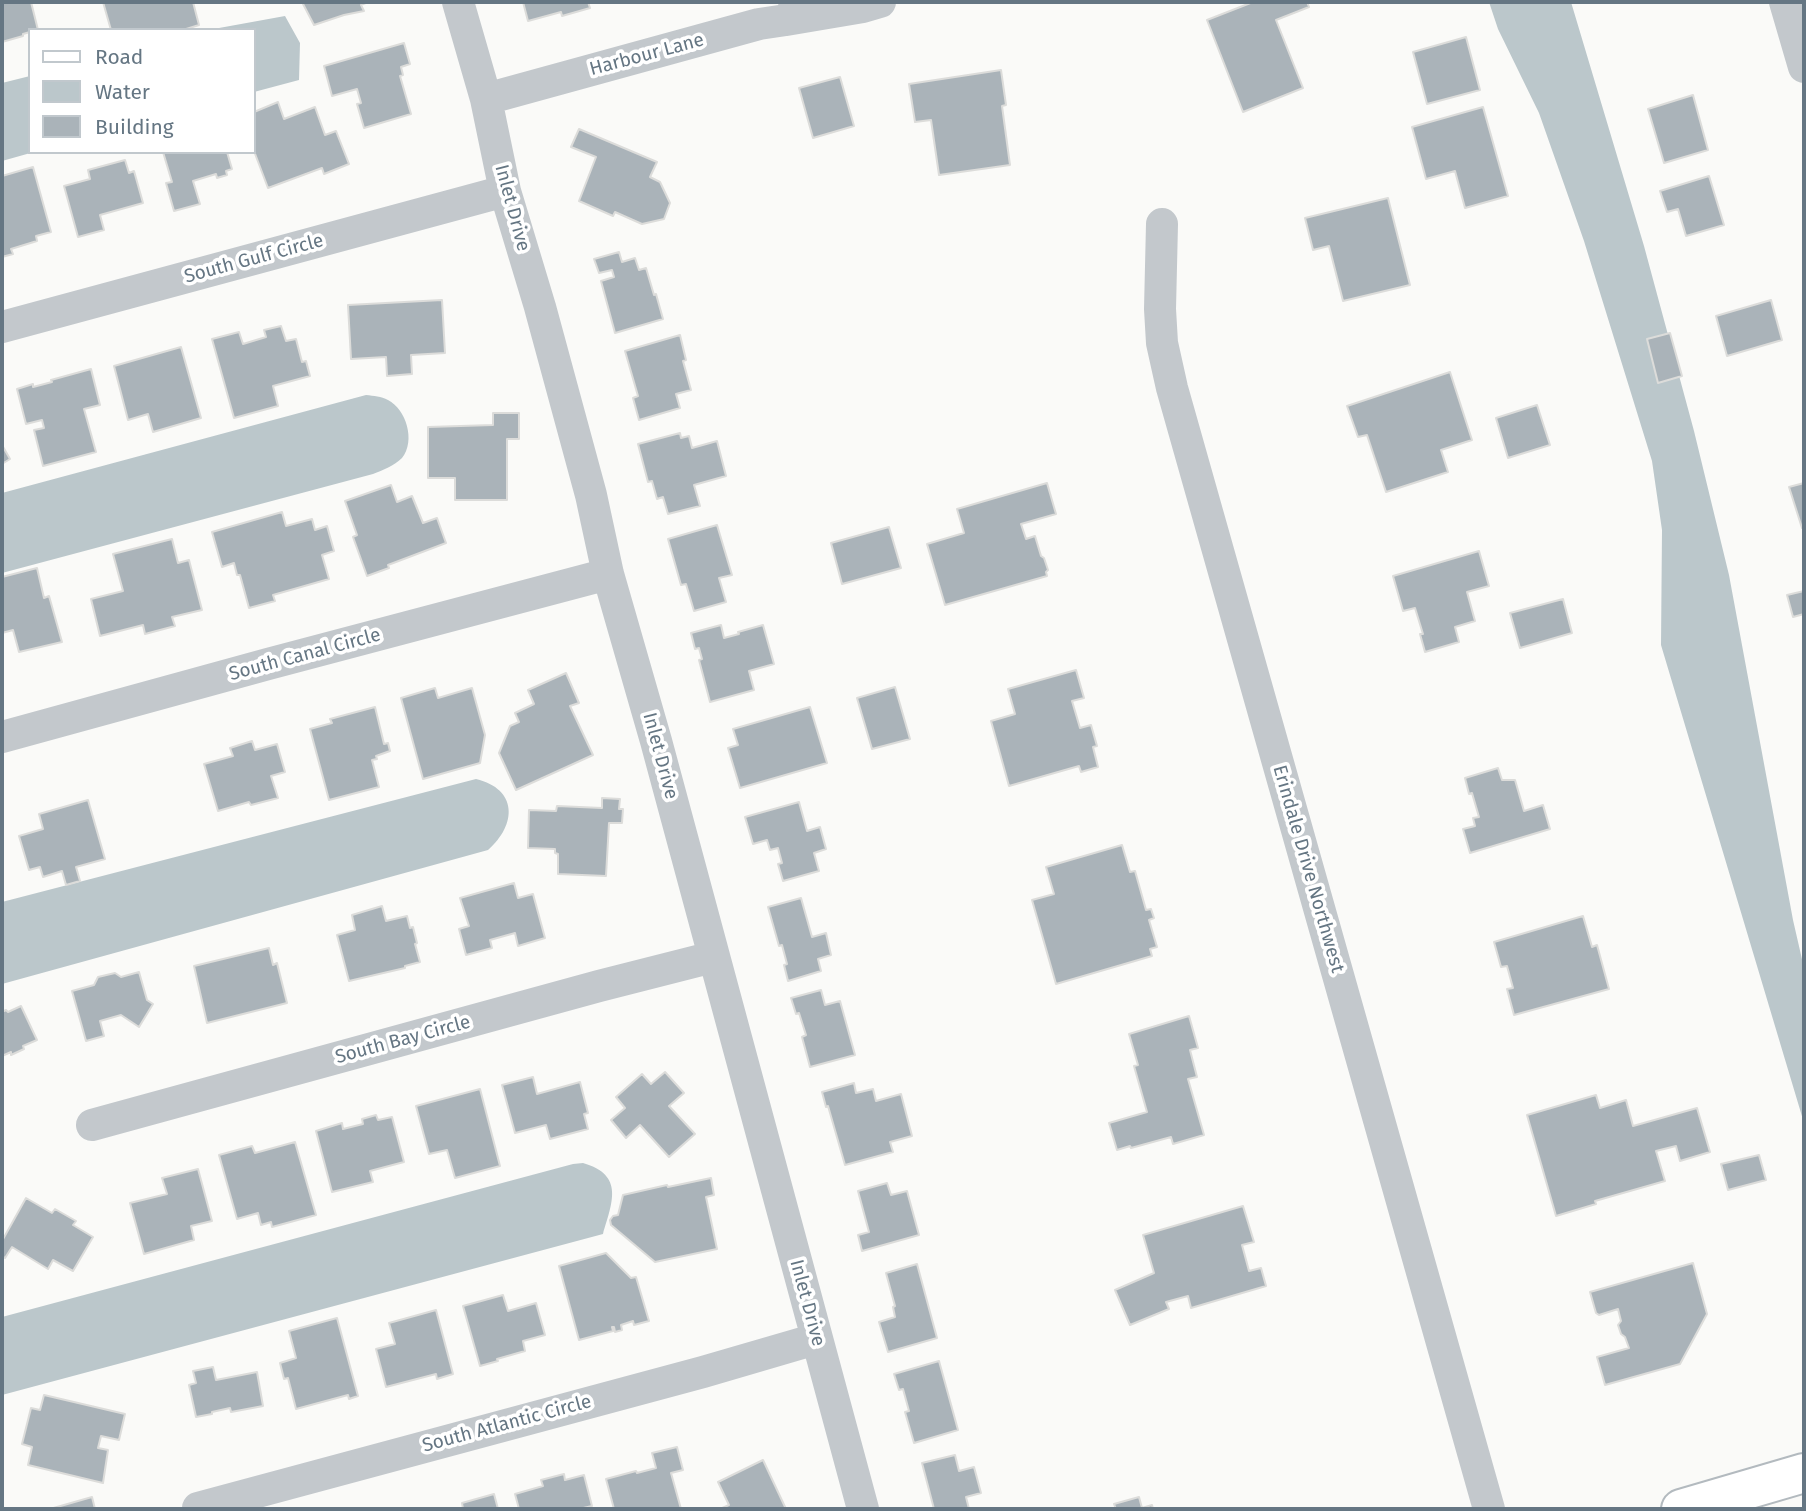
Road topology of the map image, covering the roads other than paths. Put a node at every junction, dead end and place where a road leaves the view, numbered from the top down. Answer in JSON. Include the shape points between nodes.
{"nodes":[{"id":1,"x":458,"y":2,"type":"edge"},
{"id":2,"x":880,"y":2,"type":"edge"},
{"id":3,"x":1785,"y":2,"type":"edge"},
{"id":4,"x":792,"y":11,"type":"edge"},
{"id":5,"x":1804,"y":67,"type":"edge"},
{"id":6,"x":486,"y":99,"type":"junction"},
{"id":7,"x":505,"y":191,"type":"junction"},
{"id":8,"x":1161,"y":224,"type":"dead end"},
{"id":9,"x":2,"y":327,"type":"edge"},
{"id":10,"x":608,"y":574,"type":"junction"},
{"id":11,"x":2,"y":737,"type":"edge"},
{"id":12,"x":713,"y":957,"type":"junction"},
{"id":13,"x":92,"y":1125,"type":"dead end"},
{"id":14,"x":816,"y":1339,"type":"junction"},
{"id":15,"x":1804,"y":1474,"type":"edge"},
{"id":16,"x":198,"y":1508,"type":"edge"},
{"id":17,"x":863,"y":1509,"type":"edge"},
{"id":18,"x":1489,"y":1509,"type":"edge"},
{"id":19,"x":1681,"y":1509,"type":"edge"}],
"edges":[{"from":1,"to":6,"type":"street","name":"Inlet Drive"},
{"from":2,"to":4,"type":"street","name":"Harbour Lane"},
{"from":3,"to":5,"type":"street"},
{"from":4,"to":6,"type":"street","name":"Harbour Lane","via":[[760,24]]},
{"from":6,"to":7,"type":"street","name":"Inlet Drive"},
{"from":7,"to":9,"type":"street","name":"South Gulf Circle"},
{"from":7,"to":10,"type":"street","name":"Inlet Drive","via":[[540,307]]},
{"from":8,"to":18,"type":"street","name":"Erindale Drive Northwest","via":[[1162,343],[1172,388]]},
{"from":10,"to":11,"type":"street","name":"South Canal Circle"},
{"from":10,"to":12,"type":"street","name":"Inlet Drive"},
{"from":12,"to":13,"type":"street","name":"South Bay Circle"},
{"from":12,"to":14,"type":"street","name":"Inlet Drive"},
{"from":14,"to":16,"type":"street","name":"South Atlantic Circle"},
{"from":14,"to":17,"type":"street","name":"Inlet Drive"},
{"from":15,"to":19,"type":"street"}]}
